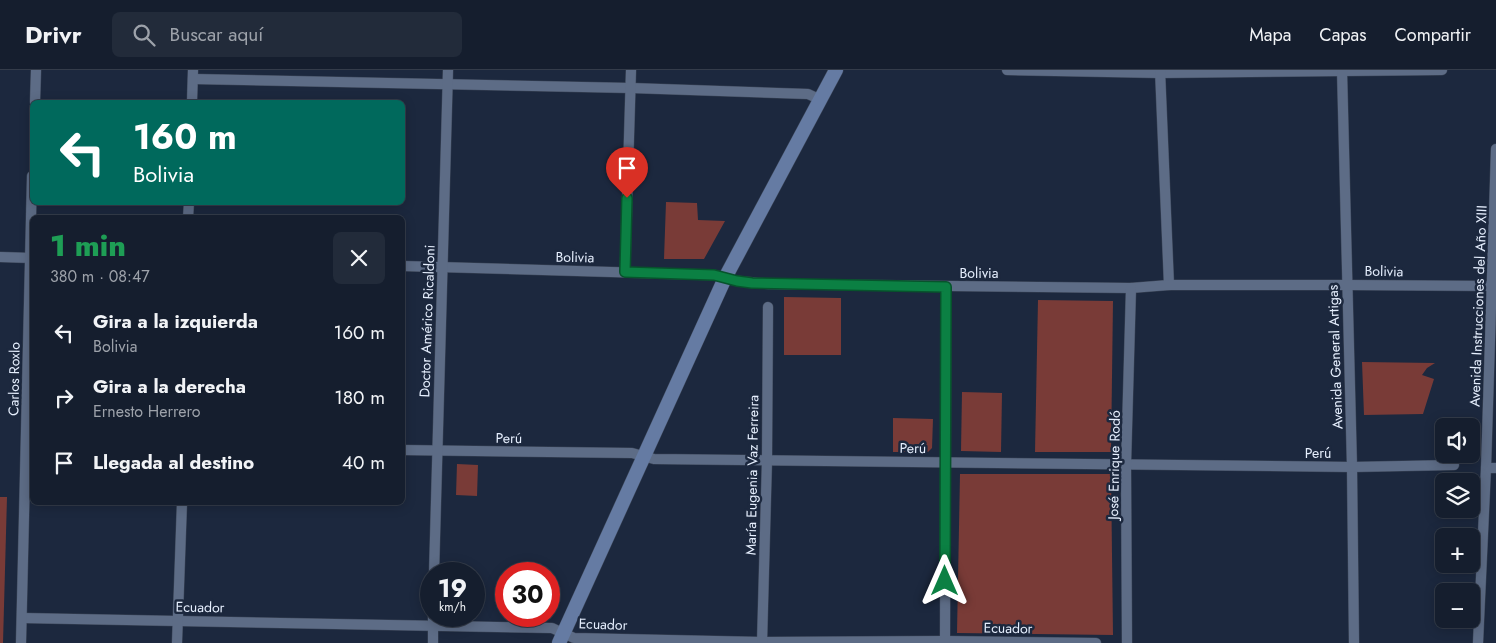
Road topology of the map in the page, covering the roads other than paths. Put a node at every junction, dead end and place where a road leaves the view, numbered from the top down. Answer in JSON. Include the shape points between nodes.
{"nodes":[{"id":1,"x":36,"y":70,"type":"edge"},
{"id":2,"x":448,"y":70,"type":"edge"},
{"id":3,"x":631,"y":70,"type":"edge"},
{"id":4,"x":836,"y":70,"type":"edge"},
{"id":5,"x":1007,"y":70,"type":"edge"},
{"id":6,"x":1442,"y":70,"type":"edge"},
{"id":7,"x":1342,"y":71,"type":"edge"},
{"id":8,"x":1160,"y":72,"type":"edge"},
{"id":9,"x":193,"y":75,"type":"edge"},
{"id":10,"x":447,"y":85,"type":"junction"},
{"id":11,"x":631,"y":88,"type":"junction"},
{"id":12,"x":819,"y":99,"type":"junction"},
{"id":13,"x":35,"y":100,"type":"edge"},
{"id":14,"x":192,"y":100,"type":"edge"},
{"id":15,"x":1496,"y":149,"type":"edge"},
{"id":16,"x":0,"y":257,"type":"edge"},
{"id":17,"x":30,"y":258,"type":"edge"},
{"id":18,"x":405,"y":266,"type":"edge"},
{"id":19,"x":443,"y":267,"type":"junction"},
{"id":20,"x":625,"y":272,"type":"junction"},
{"id":21,"x":725,"y":278,"type":"junction"},
{"id":22,"x":1168,"y":285,"type":"junction"},
{"id":23,"x":1346,"y":285,"type":"junction"},
{"id":24,"x":1494,"y":286,"type":"edge"},
{"id":25,"x":946,"y":287,"type":"junction"},
{"id":26,"x":1131,"y":288,"type":"junction"},
{"id":27,"x":768,"y":307,"type":"dead end"},
{"id":28,"x":30,"y":348,"type":"edge"},
{"id":29,"x":29,"y":439,"type":"edge"},
{"id":30,"x":405,"y":450,"type":"edge"},
{"id":31,"x":437,"y":451,"type":"junction"},
{"id":32,"x":644,"y":456,"type":"junction"},
{"id":33,"x":767,"y":460,"type":"junction"},
{"id":34,"x":946,"y":462,"type":"junction"},
{"id":35,"x":1126,"y":465,"type":"junction"},
{"id":36,"x":1454,"y":465,"type":"dead end"},
{"id":37,"x":1352,"y":467,"type":"junction"},
{"id":38,"x":1491,"y":468,"type":"edge"},
{"id":39,"x":182,"y":505,"type":"edge"},
{"id":40,"x":434,"y":562,"type":"edge"},
{"id":41,"x":22,"y":618,"type":"junction"},
{"id":42,"x":178,"y":620,"type":"junction"},
{"id":43,"x":420,"y":622,"type":"edge"},
{"id":44,"x":485,"y":625,"type":"edge"},
{"id":45,"x":433,"y":627,"type":"edge"},
{"id":46,"x":561,"y":638,"type":"edge"},
{"id":47,"x":762,"y":642,"type":"edge"},
{"id":48,"x":945,"y":642,"type":"edge"},
{"id":49,"x":21,"y":643,"type":"edge"},
{"id":50,"x":177,"y":643,"type":"edge"},
{"id":51,"x":433,"y":643,"type":"edge"},
{"id":52,"x":1096,"y":643,"type":"edge"},
{"id":53,"x":1127,"y":643,"type":"edge"},
{"id":54,"x":1354,"y":643,"type":"edge"},
{"id":55,"x":1478,"y":643,"type":"edge"}],
"edges":[{"from":1,"to":13,"type":"street"},
{"from":2,"to":10,"type":"street","name":"Doctor Américo Ricaldoni"},
{"from":3,"to":11,"type":"street"},
{"from":4,"to":12,"type":"street"},
{"from":5,"to":8,"type":"street"},
{"from":6,"to":7,"type":"street"},
{"from":7,"to":8,"type":"street"},
{"from":7,"to":23,"type":"street","name":"Avenida General Artigas"},
{"from":8,"to":22,"type":"street"},
{"from":9,"to":10,"type":"street"},
{"from":9,"to":14,"type":"street"},
{"from":10,"to":11,"type":"street"},
{"from":10,"to":19,"type":"street","name":"Doctor Américo Ricaldoni"},
{"from":11,"to":12,"type":"street","via":[[808,94]]},
{"from":11,"to":20,"type":"street"},
{"from":12,"to":21,"type":"street"},
{"from":15,"to":24,"type":"street","name":"Avenida Instrucciones del Año XIII"},
{"from":16,"to":17,"type":"street"},
{"from":18,"to":19,"type":"street","name":"Bolivia"},
{"from":19,"to":20,"type":"street","name":"Bolivia"},
{"from":19,"to":31,"type":"street","name":"Doctor Américo Ricaldoni"},
{"from":20,"to":21,"type":"street","name":"Bolivia"},
{"from":21,"to":25,"type":"street","name":"Bolivia","via":[[769,284]]},
{"from":21,"to":32,"type":"street"},
{"from":22,"to":23,"type":"street","name":"Bolivia"},
{"from":22,"to":26,"type":"street","name":"Bolivia"},
{"from":23,"to":24,"type":"street","name":"Bolivia"},
{"from":23,"to":37,"type":"street","name":"Avenida General Artigas"},
{"from":24,"to":38,"type":"street","name":"Avenida Instrucciones del Año XIII"},
{"from":25,"to":26,"type":"street","name":"Bolivia"},
{"from":25,"to":34,"type":"street"},
{"from":26,"to":35,"type":"street","name":"José Enrique Rodó"},
{"from":27,"to":33,"type":"street","name":"María Eugenia Vaz Ferreira"},
{"from":28,"to":29,"type":"street","name":"Carlos Roxlo"},
{"from":29,"to":41,"type":"street","name":"Carlos Roxlo"},
{"from":30,"to":31,"type":"street","name":"Perú"},
{"from":31,"to":32,"type":"street","name":"Perú","via":[[632,453]]},
{"from":31,"to":40,"type":"street","name":"Doctor Américo Ricaldoni"},
{"from":32,"to":33,"type":"street","name":"Perú","via":[[654,459]]},
{"from":32,"to":46,"type":"street"},
{"from":33,"to":34,"type":"street","name":"Perú"},
{"from":33,"to":47,"type":"street","name":"María Eugenia Vaz Ferreira"},
{"from":34,"to":35,"type":"street","name":"Perú"},
{"from":34,"to":48,"type":"street"},
{"from":35,"to":37,"type":"street","name":"Perú"},
{"from":35,"to":53,"type":"street","name":"José Enrique Rodó"},
{"from":36,"to":37,"type":"street","name":"Perú"},
{"from":37,"to":54,"type":"street","name":"Avenida General Artigas"},
{"from":38,"to":55,"type":"street","name":"Avenida Instrucciones del Año XIII"},
{"from":39,"to":42,"type":"street"},
{"from":41,"to":42,"type":"street","name":"Ecuador"},
{"from":41,"to":49,"type":"street","name":"Carlos Roxlo"},
{"from":42,"to":43,"type":"street","name":"Ecuador"},
{"from":42,"to":50,"type":"street"},
{"from":44,"to":46,"type":"street","name":"Ecuador","via":[[552,628]]},
{"from":45,"to":51,"type":"street"},
{"from":46,"to":47,"type":"street","name":"Ecuador"},
{"from":47,"to":48,"type":"street","name":"Ecuador"},
{"from":48,"to":52,"type":"street","name":"Ecuador"}]}
